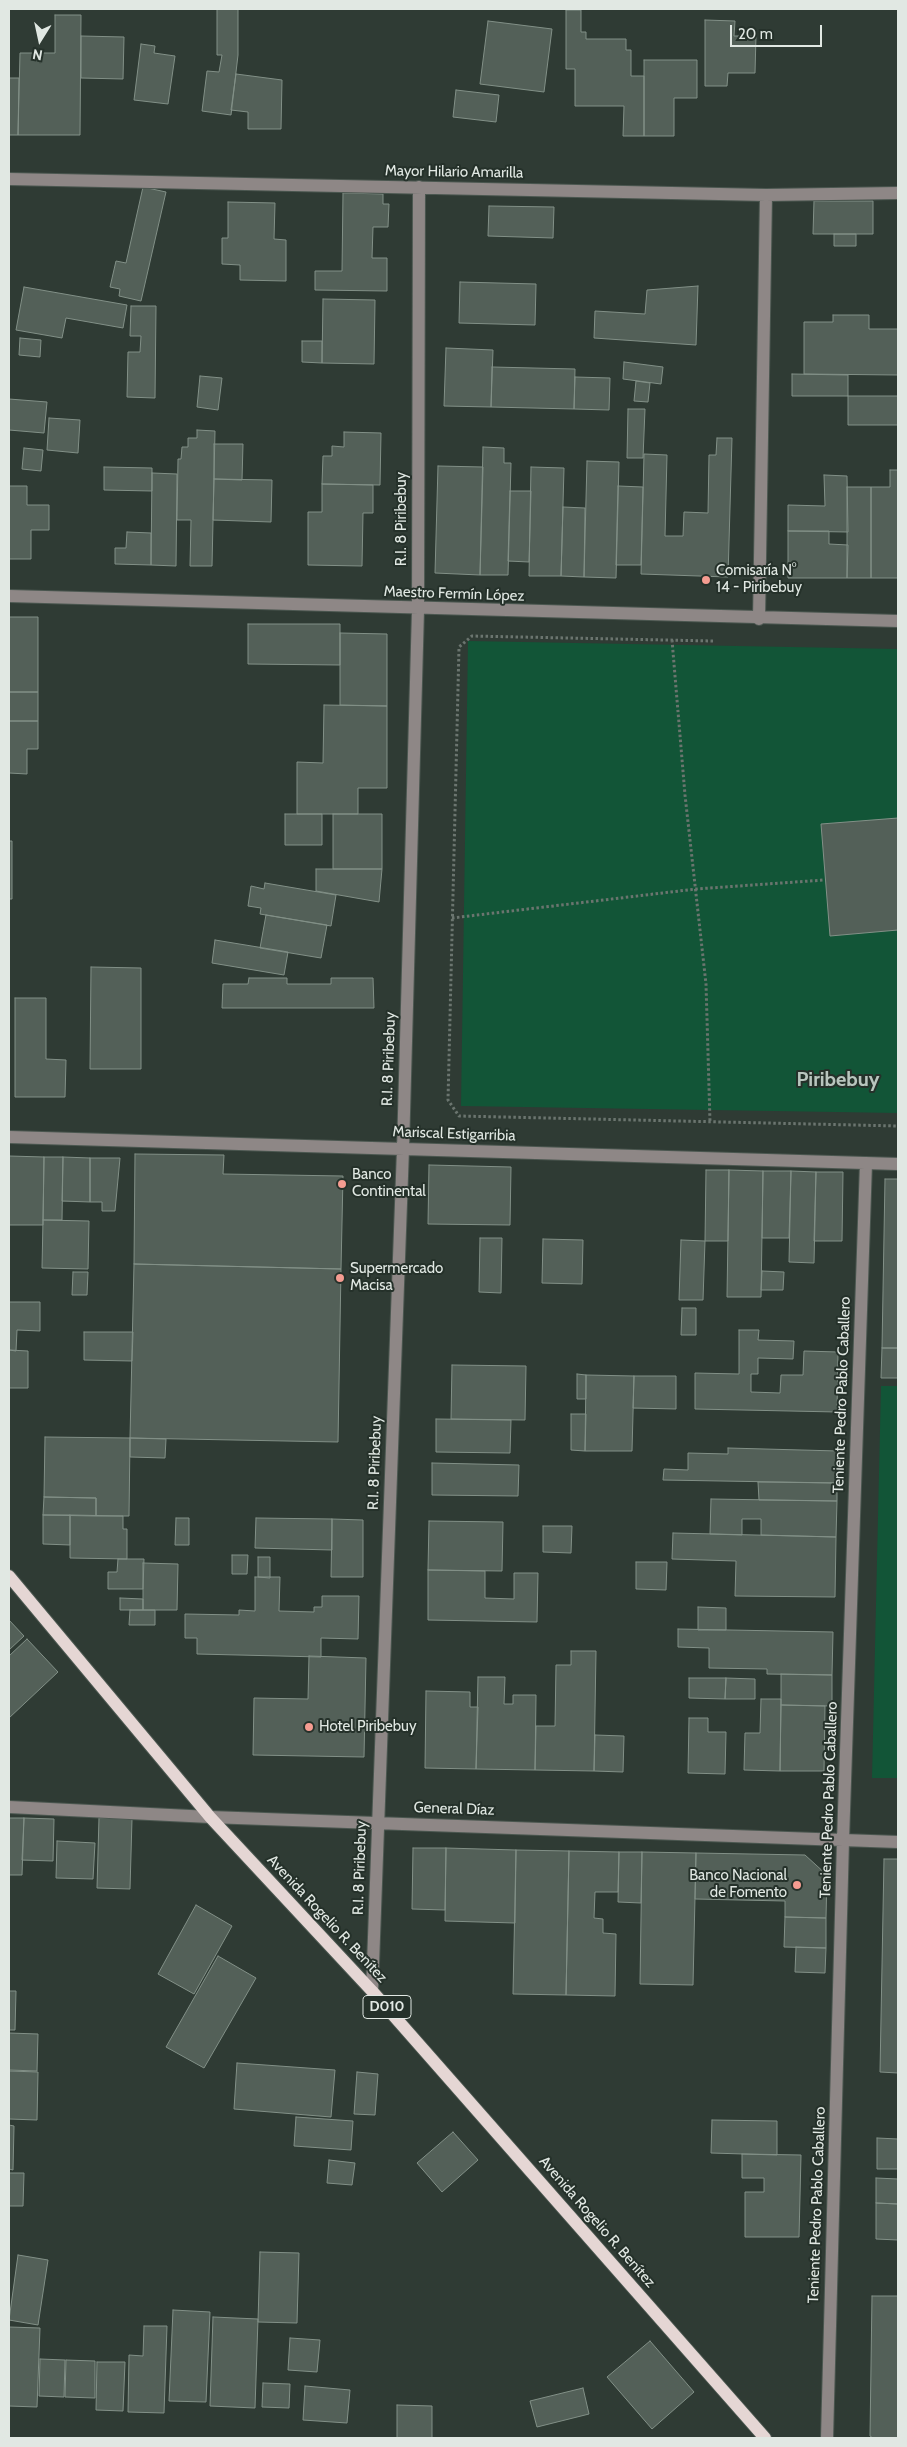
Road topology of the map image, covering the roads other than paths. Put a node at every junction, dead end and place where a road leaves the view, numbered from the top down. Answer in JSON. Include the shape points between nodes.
{"nodes":[{"id":1,"x":9,"y":179,"type":"edge"},
{"id":2,"x":419,"y":187,"type":"junction"},
{"id":3,"x":898,"y":193,"type":"edge"},
{"id":4,"x":766,"y":195,"type":"junction"},
{"id":5,"x":9,"y":596,"type":"edge"},
{"id":6,"x":418,"y":610,"type":"junction"},
{"id":7,"x":759,"y":619,"type":"junction"},
{"id":8,"x":898,"y":621,"type":"edge"},
{"id":9,"x":9,"y":1137,"type":"edge"},
{"id":10,"x":403,"y":1149,"type":"junction"},
{"id":11,"x":866,"y":1163,"type":"junction"},
{"id":12,"x":898,"y":1164,"type":"edge"},
{"id":13,"x":9,"y":1576,"type":"edge"},
{"id":14,"x":9,"y":1807,"type":"edge"},
{"id":15,"x":210,"y":1817,"type":"junction"},
{"id":16,"x":378,"y":1823,"type":"junction"},
{"id":17,"x":843,"y":1840,"type":"junction"},
{"id":18,"x":898,"y":1842,"type":"edge"},
{"id":19,"x":372,"y":1990,"type":"junction"},
{"id":20,"x":765,"y":2438,"type":"edge"},
{"id":21,"x":827,"y":2438,"type":"edge"}],
"edges":[{"from":1,"to":2,"type":"street","name":"Mayor Hilario Amarilla"},
{"from":2,"to":4,"type":"street","name":"Mayor Hilario Amarilla"},
{"from":2,"to":6,"type":"street","name":"R.I. 8 Piribebuy"},
{"from":3,"to":4,"type":"street","name":"Mayor Hilario Amarilla"},
{"from":4,"to":7,"type":"street"},
{"from":5,"to":6,"type":"street","name":"Maestro Fermín López"},
{"from":6,"to":7,"type":"street","name":"Maestro Fermín López"},
{"from":6,"to":10,"type":"street","name":"R.I. 8 Piribebuy"},
{"from":7,"to":8,"type":"street","name":"Maestro Fermín López"},
{"from":9,"to":10,"type":"street","name":"Mariscal Estigarribia"},
{"from":10,"to":11,"type":"street","name":"Mariscal Estigarribia"},
{"from":10,"to":16,"type":"street","name":"R.I. 8 Piribebuy"},
{"from":11,"to":12,"type":"street","name":"Mariscal Estigarribia"},
{"from":11,"to":17,"type":"street","name":"Teniente Pedro Pablo Caballero"},
{"from":13,"to":15,"type":"main road","name":"Avenida Rogelio R. Benítez","number":"D010"},
{"from":14,"to":15,"type":"street","name":"General Díaz"},
{"from":15,"to":16,"type":"street","name":"General Díaz"},
{"from":15,"to":19,"type":"main road","name":"Avenida Rogelio R. Benítez","number":"D010"},
{"from":16,"to":17,"type":"street","name":"General Díaz"},
{"from":16,"to":19,"type":"street","name":"R.I. 8 Piribebuy"},
{"from":17,"to":18,"type":"street","name":"General Díaz"},
{"from":17,"to":21,"type":"street","name":"Teniente Pedro Pablo Caballero"},
{"from":19,"to":20,"type":"main road","name":"Avenida Rogelio R. Benítez","number":"D010"}]}
